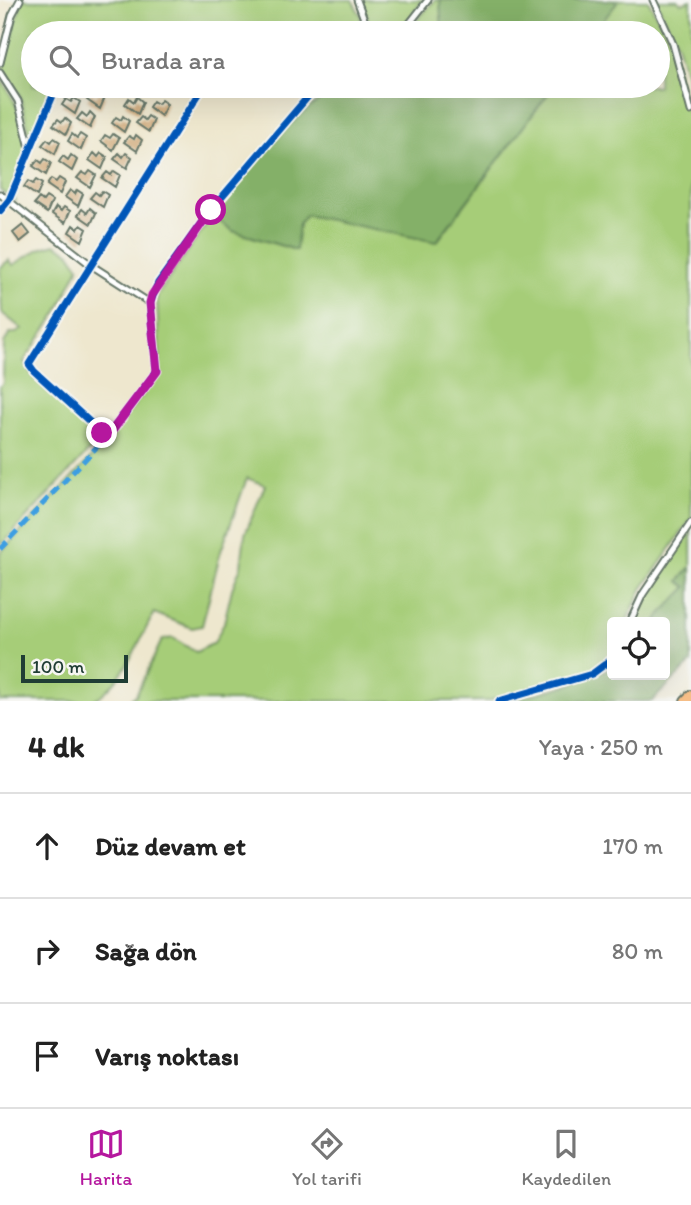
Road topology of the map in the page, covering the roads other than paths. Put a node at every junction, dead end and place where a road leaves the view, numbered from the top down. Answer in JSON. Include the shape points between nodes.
{"nodes":[{"id":1,"x":20,"y":0,"type":"edge"},
{"id":2,"x":357,"y":0,"type":"edge"},
{"id":3,"x":428,"y":0,"type":"edge"},
{"id":4,"x":653,"y":0,"type":"edge"},
{"id":5,"x":365,"y":21,"type":"edge"},
{"id":6,"x":411,"y":21,"type":"edge"},
{"id":7,"x":663,"y":21,"type":"edge"},
{"id":8,"x":670,"y":37,"type":"edge"},
{"id":9,"x":0,"y":63,"type":"edge"},
{"id":10,"x":0,"y":73,"type":"edge"},
{"id":11,"x":52,"y":98,"type":"edge"},
{"id":12,"x":196,"y":98,"type":"edge"},
{"id":13,"x":307,"y":98,"type":"edge"},
{"id":14,"x":691,"y":111,"type":"edge"},
{"id":15,"x":30,"y":148,"type":"junction"},
{"id":16,"x":0,"y":194,"type":"edge"},
{"id":17,"x":9,"y":200,"type":"junction"},
{"id":18,"x":0,"y":211,"type":"edge"},
{"id":19,"x":91,"y":265,"type":"junction"},
{"id":20,"x":150,"y":303,"type":"junction"},
{"id":21,"x":691,"y":523,"type":"edge"},
{"id":22,"x":632,"y":617,"type":"edge"},
{"id":23,"x":607,"y":663,"type":"edge"},
{"id":24,"x":691,"y":696,"type":"edge"},
{"id":25,"x":499,"y":701,"type":"edge"},
{"id":26,"x":686,"y":701,"type":"edge"}],
"edges":[{"from":1,"to":9,"type":"street"},
{"from":2,"to":5,"type":"street"},
{"from":3,"to":6,"type":"street"},
{"from":4,"to":7,"type":"street"},
{"from":8,"to":14,"type":"street"},
{"from":10,"to":15,"type":"street","via":[[18,101]]},
{"from":11,"to":15,"type":"street"},
{"from":12,"to":19,"type":"street"},
{"from":13,"to":20,"type":"street","via":[[211,210],[158,283]]},
{"from":15,"to":17,"type":"street"},
{"from":16,"to":17,"type":"street"},
{"from":17,"to":18,"type":"street"},
{"from":17,"to":19,"type":"street"},
{"from":19,"to":20,"type":"street"},
{"from":19,"to":20,"type":"street","via":[[29,363],[102,433],[111,432],[157,371]]},
{"from":21,"to":22,"type":"street"},
{"from":23,"to":25,"type":"street","via":[[592,674]]},
{"from":24,"to":26,"type":"highway"}]}
